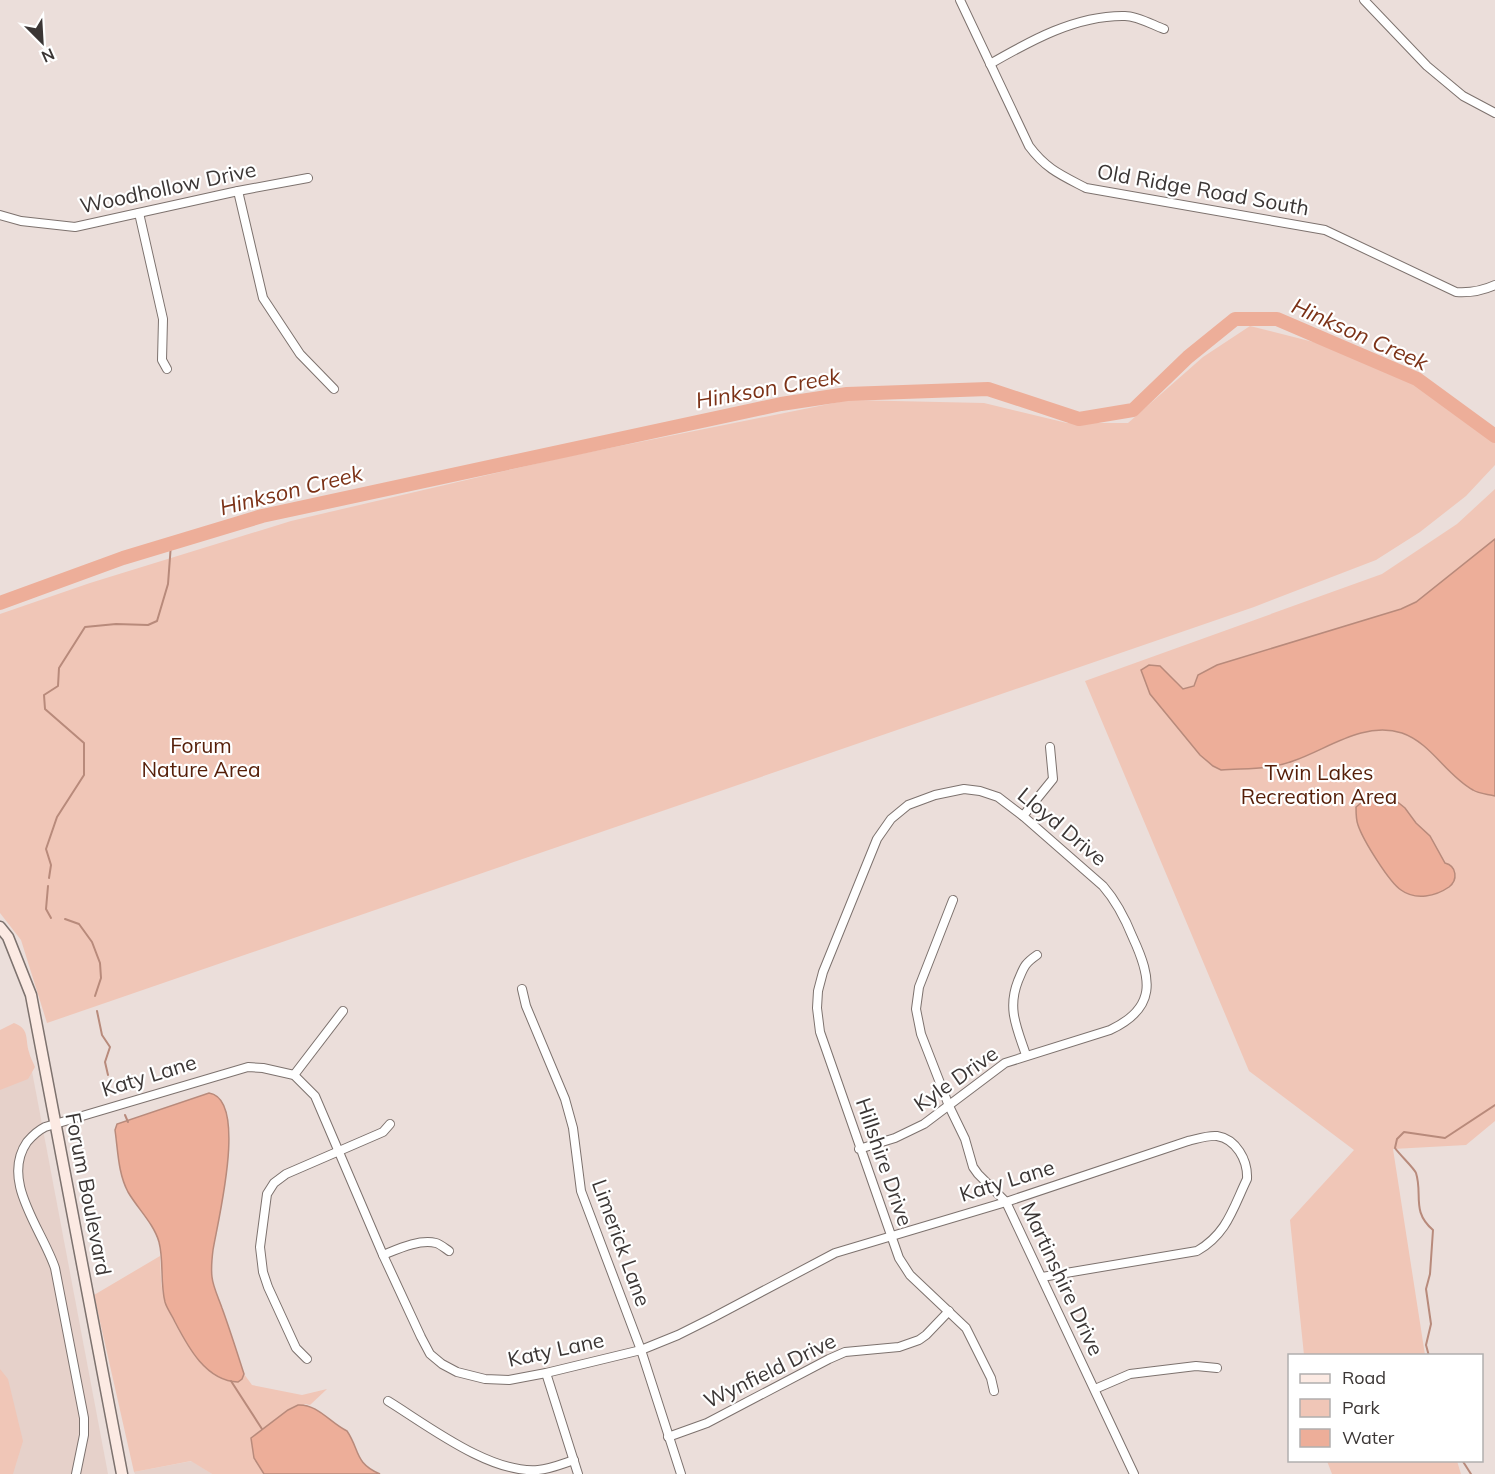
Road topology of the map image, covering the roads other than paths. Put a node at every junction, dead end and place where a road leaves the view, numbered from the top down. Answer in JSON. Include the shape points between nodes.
{"nodes":[{"id":1,"x":960,"y":0,"type":"edge"},
{"id":2,"x":1364,"y":0,"type":"edge"},
{"id":3,"x":1164,"y":29,"type":"dead end"},
{"id":4,"x":990,"y":64,"type":"junction"},
{"id":5,"x":1495,"y":113,"type":"edge"},
{"id":6,"x":308,"y":178,"type":"dead end"},
{"id":7,"x":238,"y":191,"type":"junction"},
{"id":8,"x":139,"y":213,"type":"junction"},
{"id":9,"x":0,"y":215,"type":"edge"},
{"id":10,"x":1495,"y":285,"type":"edge"},
{"id":11,"x":167,"y":369,"type":"dead end"},
{"id":12,"x":333,"y":389,"type":"dead end"},
{"id":13,"x":1050,"y":747,"type":"dead end"},
{"id":14,"x":1023,"y":816,"type":"junction"},
{"id":15,"x":953,"y":900,"type":"dead end"},
{"id":16,"x":0,"y":927,"type":"edge"},
{"id":17,"x":1037,"y":955,"type":"dead end"},
{"id":18,"x":522,"y":989,"type":"dead end"},
{"id":19,"x":817,"y":1008,"type":"joint"},
{"id":20,"x":344,"y":1011,"type":"dead end"},
{"id":21,"x":1138,"y":1011,"type":"joint"},
{"id":22,"x":1026,"y":1055,"type":"junction"},
{"id":23,"x":294,"y":1076,"type":"junction"},
{"id":24,"x":949,"y":1106,"type":"junction"},
{"id":25,"x":55,"y":1123,"type":"junction"},
{"id":26,"x":390,"y":1124,"type":"dead end"},
{"id":27,"x":859,"y":1149,"type":"junction"},
{"id":28,"x":338,"y":1150,"type":"junction"},
{"id":29,"x":1006,"y":1202,"type":"junction"},
{"id":30,"x":891,"y":1236,"type":"junction"},
{"id":31,"x":449,"y":1251,"type":"dead end"},
{"id":32,"x":382,"y":1256,"type":"junction"},
{"id":33,"x":1042,"y":1278,"type":"junction"},
{"id":34,"x":949,"y":1311,"type":"junction"},
{"id":35,"x":641,"y":1350,"type":"junction"},
{"id":36,"x":307,"y":1359,"type":"dead end"},
{"id":37,"x":1217,"y":1368,"type":"dead end"},
{"id":38,"x":546,"y":1373,"type":"junction"},
{"id":39,"x":1095,"y":1389,"type":"junction"},
{"id":40,"x":994,"y":1391,"type":"dead end"},
{"id":41,"x":388,"y":1401,"type":"dead end"},
{"id":42,"x":668,"y":1437,"type":"junction"},
{"id":43,"x":573,"y":1460,"type":"junction"},
{"id":44,"x":76,"y":1474,"type":"edge"},
{"id":45,"x":122,"y":1474,"type":"edge"},
{"id":46,"x":578,"y":1474,"type":"edge"},
{"id":47,"x":681,"y":1474,"type":"edge"},
{"id":48,"x":1134,"y":1474,"type":"edge"}],
"edges":[{"from":1,"to":4,"type":"street","name":"Old Ridge Road South"},
{"from":2,"to":5,"type":"street","via":[[1427,66],[1463,96]]},
{"from":3,"to":4,"type":"street","via":[[1127,15],[1090,19],[1032,41]]},
{"from":4,"to":10,"type":"street","name":"Old Ridge Road South","via":[[1029,146],[1041,162],[1086,188],[1325,230],[1456,292],[1483,291]]},
{"from":6,"to":7,"type":"street","name":"Woodhollow Drive"},
{"from":7,"to":8,"type":"street","name":"Woodhollow Drive"},
{"from":7,"to":12,"type":"street","via":[[263,298],[300,354]]},
{"from":8,"to":9,"type":"street","name":"Woodhollow Drive","via":[[75,227]]},
{"from":8,"to":11,"type":"street","via":[[163,319],[162,360]]},
{"from":13,"to":14,"type":"street","via":[[1053,779]]},
{"from":14,"to":19,"type":"street","name":"Lloyd Drive","via":[[998,797],[964,789],[908,805],[891,819],[878,839],[823,972]]},
{"from":14,"to":21,"type":"street","name":"Lloyd Drive","via":[[1103,886],[1122,912],[1147,973],[1147,990]]},
{"from":15,"to":24,"type":"street","name":"Martinshire Drive","via":[[919,987],[916,1009],[921,1034]]},
{"from":16,"to":25,"type":"street","name":"Forum Boulevard","via":[[8,937],[31,995]]},
{"from":17,"to":22,"type":"street","via":[[1026,963],[1012,1003]]},
{"from":18,"to":35,"type":"street","name":"Limerick Lane","via":[[565,1100],[573,1128],[581,1191]]},
{"from":19,"to":27,"type":"street","name":"Hillshire Drive","via":[[820,1032]]},
{"from":20,"to":23,"type":"street"},
{"from":21,"to":22,"type":"street","name":"Kyle Drive","via":[[1110,1030]]},
{"from":22,"to":24,"type":"street","name":"Kyle Drive","via":[[1005,1063]]},
{"from":23,"to":25,"type":"street","name":"Katy Lane","via":[[263,1068],[240,1069]]},
{"from":23,"to":28,"type":"street","name":"Katy Lane","via":[[315,1096]]},
{"from":24,"to":27,"type":"street","name":"Kyle Drive","via":[[911,1131]]},
{"from":24,"to":29,"type":"street","name":"Martinshire Drive","via":[[973,1167]]},
{"from":25,"to":44,"type":"street","name":"Katy Lane","via":[[36,1131],[23,1148],[16,1176],[25,1207],[55,1268],[84,1418]]},
{"from":25,"to":45,"type":"street","name":"Forum Boulevard"},
{"from":26,"to":28,"type":"street","via":[[383,1132]]},
{"from":27,"to":30,"type":"street","name":"Hillshire Drive"},
{"from":28,"to":32,"type":"street","name":"Katy Lane"},
{"from":28,"to":36,"type":"street","via":[[286,1174],[267,1194],[260,1246],[263,1272],[296,1348]]},
{"from":29,"to":30,"type":"street","name":"Katy Lane"},
{"from":29,"to":33,"type":"street","name":"Martinshire Drive"},
{"from":29,"to":33,"type":"street","name":"Katy Lane","via":[[1188,1141],[1215,1136],[1228,1140],[1243,1157],[1247,1179],[1222,1232],[1210,1244],[1197,1251]]},
{"from":30,"to":34,"type":"street","name":"Hillshire Drive","via":[[910,1275]]},
{"from":30,"to":35,"type":"street","name":"Katy Lane","via":[[835,1253],[678,1335]]},
{"from":31,"to":32,"type":"street","via":[[437,1243],[417,1244]]},
{"from":32,"to":38,"type":"street","name":"Katy Lane","via":[[430,1354],[442,1364],[484,1379],[509,1380]]},
{"from":33,"to":39,"type":"street","name":"Martinshire Drive"},
{"from":34,"to":40,"type":"street","name":"Hillshire Drive","via":[[975,1342]]},
{"from":34,"to":42,"type":"street","name":"Wynfield Drive","via":[[919,1340],[899,1347],[845,1352],[707,1423]]},
{"from":35,"to":38,"type":"street","name":"Katy Lane"},
{"from":35,"to":42,"type":"street","name":"Limerick Lane"},
{"from":37,"to":39,"type":"street","via":[[1196,1366],[1130,1374]]},
{"from":38,"to":43,"type":"street"},
{"from":39,"to":48,"type":"street","name":"Martinshire Drive"},
{"from":41,"to":43,"type":"street","via":[[500,1466],[538,1470]]},
{"from":42,"to":47,"type":"street","name":"Limerick Lane"},
{"from":43,"to":46,"type":"street"}]}
